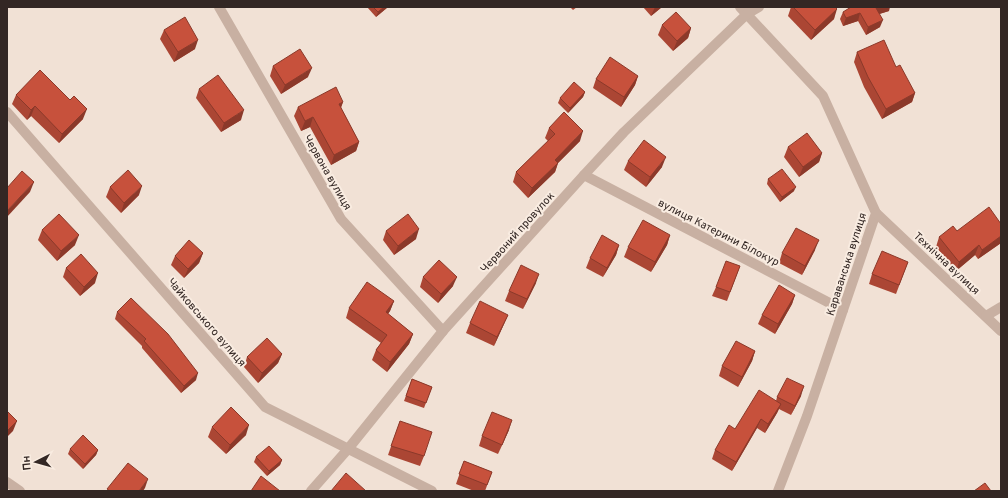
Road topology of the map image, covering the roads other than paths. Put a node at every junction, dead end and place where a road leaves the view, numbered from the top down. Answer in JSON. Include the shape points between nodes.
{"nodes":[{"id":1,"x":219,"y":7,"type":"edge"},
{"id":2,"x":759,"y":7,"type":"edge"},
{"id":3,"x":743,"y":10,"type":"edge"},
{"id":4,"x":7,"y":112,"type":"edge"},
{"id":5,"x":584,"y":176,"type":"junction"},
{"id":6,"x":876,"y":213,"type":"junction"},
{"id":7,"x":1001,"y":307,"type":"edge"},
{"id":8,"x":843,"y":310,"type":"junction"},
{"id":9,"x":986,"y":316,"type":"junction"},
{"id":10,"x":1001,"y":330,"type":"edge"},
{"id":11,"x":443,"y":331,"type":"junction"},
{"id":12,"x":348,"y":449,"type":"junction"},
{"id":13,"x":7,"y":482,"type":"edge"},
{"id":14,"x":20,"y":491,"type":"edge"},
{"id":15,"x":311,"y":491,"type":"edge"},
{"id":16,"x":432,"y":491,"type":"edge"},
{"id":17,"x":778,"y":491,"type":"edge"}],
"edges":[{"from":1,"to":11,"type":"street","name":"Червона вулиця","via":[[341,219]]},
{"from":2,"to":3,"type":"street","name":"Червоний провулок"},
{"from":3,"to":5,"type":"street","name":"Червоний провулок"},
{"from":3,"to":6,"type":"street","name":"Караванська вулиця","via":[[823,96]]},
{"from":4,"to":12,"type":"street","name":"Чайковського вулиця","via":[[266,407]]},
{"from":5,"to":8,"type":"street","name":"вулиця Катерини Білокур"},
{"from":5,"to":11,"type":"street","name":"Червоний провулок"},
{"from":6,"to":8,"type":"street","name":"Караванська вулиця"},
{"from":6,"to":9,"type":"street","name":"Технічна вулиця"},
{"from":7,"to":9,"type":"street"},
{"from":8,"to":17,"type":"street","name":"Караванська вулиця"},
{"from":9,"to":10,"type":"street","name":"Технічна вулиця"},
{"from":11,"to":12,"type":"street","name":"Червоний провулок"},
{"from":12,"to":15,"type":"street","name":"Червоний провулок"},
{"from":12,"to":16,"type":"street","name":"Чайковського вулиця"},
{"from":13,"to":14,"type":"street"}]}
